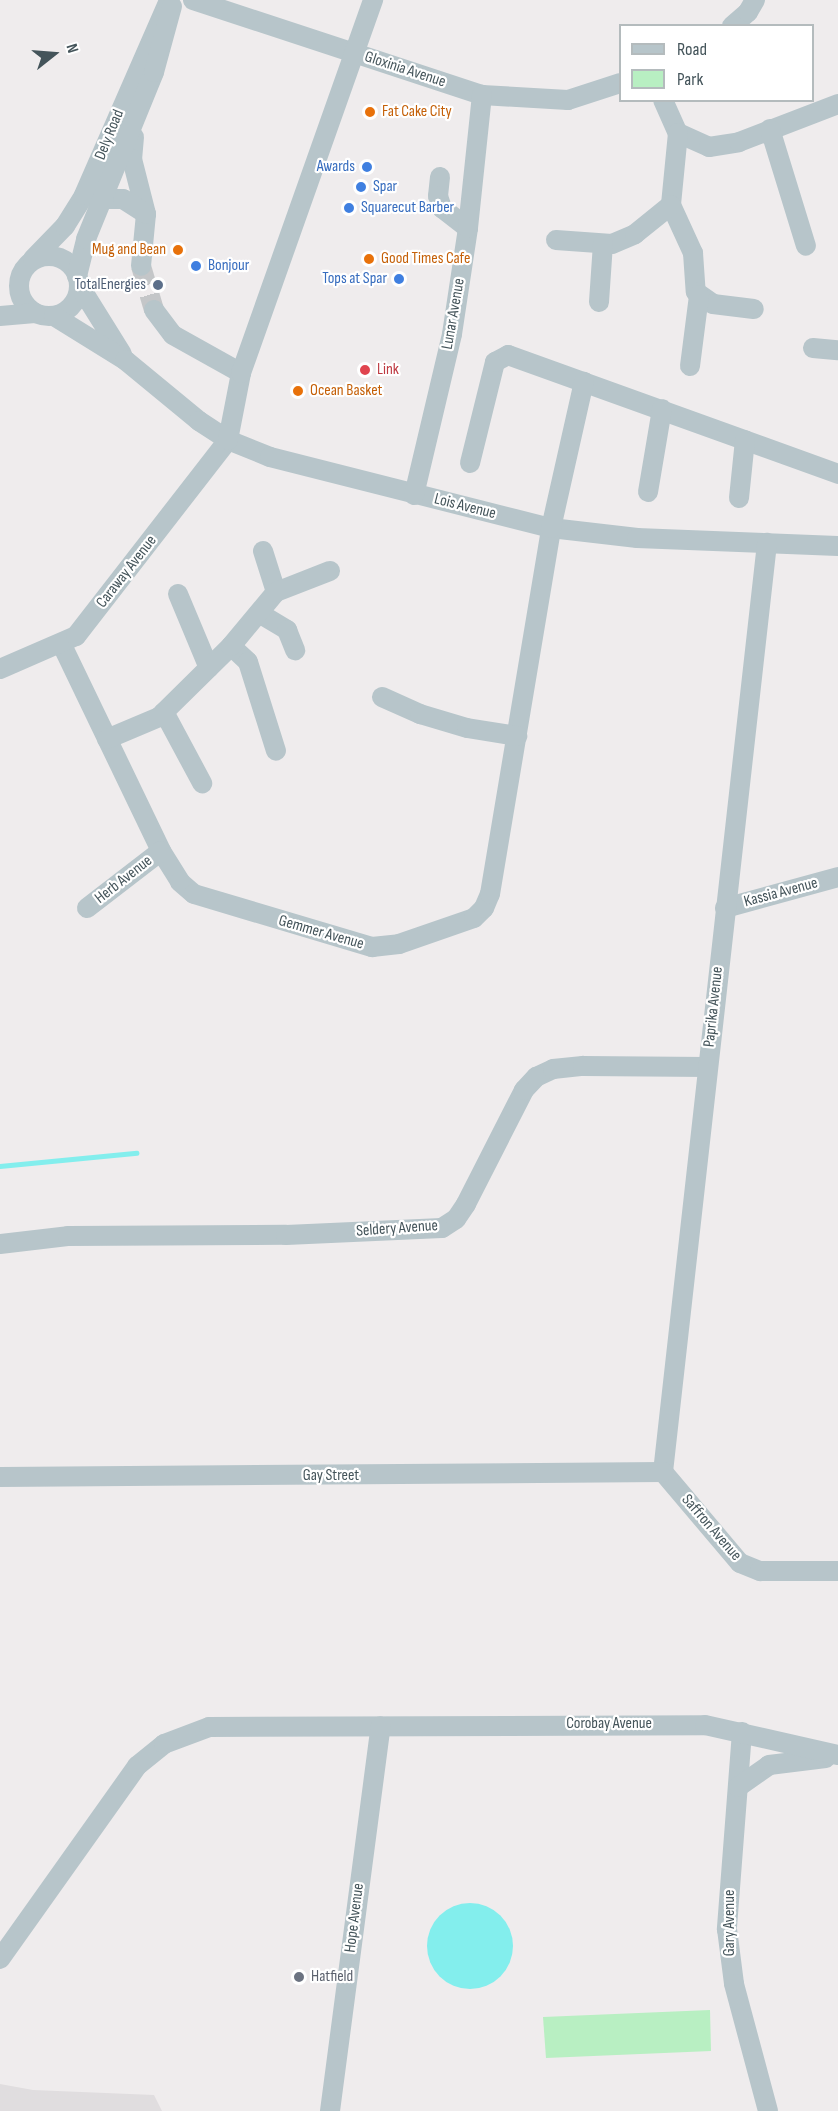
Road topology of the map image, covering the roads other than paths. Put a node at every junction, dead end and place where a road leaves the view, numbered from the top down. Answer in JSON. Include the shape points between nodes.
{"nodes":[{"id":1,"x":170,"y":0,"type":"edge"},
{"id":2,"x":193,"y":0,"type":"edge"},
{"id":3,"x":373,"y":0,"type":"edge"},
{"id":4,"x":755,"y":0,"type":"edge"},
{"id":5,"x":734,"y":24,"type":"edge"},
{"id":6,"x":352,"y":52,"type":"junction"},
{"id":7,"x":619,"y":84,"type":"edge"},
{"id":8,"x":482,"y":94,"type":"junction"},
{"id":9,"x":664,"y":102,"type":"edge"},
{"id":10,"x":838,"y":104,"type":"edge"},
{"id":11,"x":141,"y":105,"type":"junction"},
{"id":12,"x":770,"y":129,"type":"junction"},
{"id":13,"x":678,"y":133,"type":"junction"},
{"id":14,"x":440,"y":177,"type":"dead end"},
{"id":15,"x":104,"y":199,"type":"junction"},
{"id":16,"x":671,"y":205,"type":"junction"},
{"id":17,"x":146,"y":214,"type":"junction"},
{"id":18,"x":468,"y":228,"type":"junction"},
{"id":19,"x":556,"y":240,"type":"dead end"},
{"id":20,"x":603,"y":244,"type":"junction"},
{"id":21,"x":806,"y":246,"type":"dead end"},
{"id":22,"x":33,"y":259,"type":"junction"},
{"id":23,"x":141,"y":267,"type":"tunnel mouth"},
{"id":24,"x":19,"y":278,"type":"junction"},
{"id":25,"x":78,"y":280,"type":"junction"},
{"id":26,"x":0,"y":291,"type":"edge"},
{"id":27,"x":699,"y":296,"type":"junction"},
{"id":28,"x":599,"y":302,"type":"dead end"},
{"id":29,"x":754,"y":309,"type":"dead end"},
{"id":30,"x":154,"y":310,"type":"tunnel mouth"},
{"id":31,"x":45,"y":315,"type":"junction"},
{"id":32,"x":0,"y":316,"type":"edge"},
{"id":33,"x":813,"y":348,"type":"dead end"},
{"id":34,"x":838,"y":350,"type":"edge"},
{"id":35,"x":125,"y":360,"type":"junction"},
{"id":36,"x":690,"y":366,"type":"dead end"},
{"id":37,"x":241,"y":373,"type":"junction"},
{"id":38,"x":584,"y":381,"type":"junction"},
{"id":39,"x":662,"y":409,"type":"junction"},
{"id":40,"x":228,"y":440,"type":"junction"},
{"id":41,"x":746,"y":440,"type":"junction"},
{"id":42,"x":470,"y":463,"type":"dead end"},
{"id":43,"x":838,"y":474,"type":"edge"},
{"id":44,"x":648,"y":492,"type":"dead end"},
{"id":45,"x":414,"y":495,"type":"junction"},
{"id":46,"x":739,"y":498,"type":"dead end"},
{"id":47,"x":551,"y":528,"type":"junction"},
{"id":48,"x":767,"y":543,"type":"junction"},
{"id":49,"x":838,"y":546,"type":"edge"},
{"id":50,"x":263,"y":551,"type":"dead end"},
{"id":51,"x":330,"y":571,"type":"dead end"},
{"id":52,"x":276,"y":592,"type":"junction"},
{"id":53,"x":178,"y":594,"type":"dead end"},
{"id":54,"x":259,"y":613,"type":"junction"},
{"id":55,"x":62,"y":645,"type":"junction"},
{"id":56,"x":231,"y":646,"type":"junction"},
{"id":57,"x":295,"y":650,"type":"dead end"},
{"id":58,"x":208,"y":668,"type":"junction"},
{"id":59,"x":0,"y":669,"type":"edge"},
{"id":60,"x":382,"y":697,"type":"dead end"},
{"id":61,"x":164,"y":712,"type":"junction"},
{"id":62,"x":517,"y":736,"type":"junction"},
{"id":63,"x":107,"y":739,"type":"junction"},
{"id":64,"x":276,"y":751,"type":"dead end"},
{"id":65,"x":202,"y":783,"type":"dead end"},
{"id":66,"x":161,"y":851,"type":"junction"},
{"id":67,"x":838,"y":877,"type":"edge"},
{"id":68,"x":87,"y":908,"type":"dead end"},
{"id":69,"x":725,"y":908,"type":"junction"},
{"id":70,"x":707,"y":1067,"type":"junction"},
{"id":71,"x":0,"y":1244,"type":"edge"},
{"id":72,"x":663,"y":1472,"type":"junction"},
{"id":73,"x":0,"y":1477,"type":"edge"},
{"id":74,"x":838,"y":1571,"type":"edge"},
{"id":75,"x":381,"y":1726,"type":"junction"},
{"id":76,"x":742,"y":1732,"type":"junction"},
{"id":77,"x":835,"y":1755,"type":"edge"},
{"id":78,"x":738,"y":1787,"type":"junction"},
{"id":79,"x":0,"y":1959,"type":"edge"},
{"id":80,"x":330,"y":2111,"type":"edge"},
{"id":81,"x":768,"y":2111,"type":"edge"}],
"edges":[{"from":1,"to":11,"type":"street","name":"Dely Road","via":[[164,42]]},
{"from":1,"to":22,"type":"street","name":"Dely Road","via":[[84,195],[65,226]]},
{"from":2,"to":6,"type":"street","name":"Gloxinia Avenue"},
{"from":3,"to":6,"type":"street"},
{"from":4,"to":5,"type":"street"},
{"from":6,"to":8,"type":"street","name":"Gloxinia Avenue"},
{"from":6,"to":37,"type":"street"},
{"from":7,"to":8,"type":"street","name":"Gloxinia Avenue","via":[[568,100]]},
{"from":8,"to":18,"type":"street","name":"Lunar Avenue"},
{"from":9,"to":13,"type":"street"},
{"from":10,"to":12,"type":"street"},
{"from":11,"to":15,"type":"street","name":"Dely Road"},
{"from":11,"to":17,"type":"street","via":[[132,159]]},
{"from":12,"to":13,"type":"street","via":[[739,142],[709,147]]},
{"from":12,"to":21,"type":"street"},
{"from":13,"to":16,"type":"street"},
{"from":14,"to":18,"type":"street","via":[[438,196],[442,208]]},
{"from":15,"to":17,"type":"street","via":[[123,199]]},
{"from":15,"to":25,"type":"street","name":"Dely Road","via":[[86,238]]},
{"from":16,"to":20,"type":"street","via":[[635,234]]},
{"from":16,"to":27,"type":"street","via":[[693,254]]},
{"from":17,"to":23,"type":"street"},
{"from":18,"to":45,"type":"street","name":"Lunar Avenue","via":[[452,334]]},
{"from":19,"to":20,"type":"street"},
{"from":20,"to":28,"type":"street"},
{"from":22,"to":24,"type":"street"},
{"from":22,"to":25,"type":"street","via":[[59,257]]},
{"from":24,"to":26,"type":"street"},
{"from":24,"to":31,"type":"street","via":[[19,295]]},
{"from":25,"to":31,"type":"street","via":[[72,305]]},
{"from":25,"to":35,"type":"street","name":"Lois Avenue"},
{"from":27,"to":29,"type":"street","via":[[713,304]]},
{"from":27,"to":36,"type":"street"},
{"from":30,"to":37,"type":"street","via":[[173,335]]},
{"from":31,"to":32,"type":"street"},
{"from":31,"to":35,"type":"street","name":"Lois Avenue"},
{"from":33,"to":34,"type":"street"},
{"from":35,"to":40,"type":"street","name":"Lois Avenue","via":[[199,422]]},
{"from":37,"to":40,"type":"street"},
{"from":38,"to":39,"type":"street"},
{"from":38,"to":42,"type":"street","via":[[508,355],[499,357]]},
{"from":38,"to":47,"type":"street","name":"Gemmer Avenue"},
{"from":39,"to":41,"type":"street"},
{"from":39,"to":44,"type":"street"},
{"from":40,"to":45,"type":"street","name":"Lois Avenue","via":[[270,457]]},
{"from":40,"to":55,"type":"street","name":"Caraway Avenue","via":[[82,630]]},
{"from":41,"to":43,"type":"street"},
{"from":41,"to":46,"type":"street"},
{"from":45,"to":47,"type":"street","name":"Lois Avenue"},
{"from":47,"to":48,"type":"street","name":"Lois Avenue","via":[[637,538]]},
{"from":47,"to":62,"type":"street","name":"Gemmer Avenue"},
{"from":48,"to":49,"type":"street","name":"Lois Avenue"},
{"from":48,"to":69,"type":"street","name":"Paprika Avenue"},
{"from":50,"to":52,"type":"street"},
{"from":51,"to":52,"type":"street"},
{"from":52,"to":54,"type":"street"},
{"from":53,"to":58,"type":"street"},
{"from":54,"to":56,"type":"street"},
{"from":54,"to":57,"type":"street","via":[[286,630]]},
{"from":55,"to":59,"type":"street","name":"Caraway Avenue"},
{"from":55,"to":63,"type":"street","name":"Gemmer Avenue"},
{"from":56,"to":58,"type":"street"},
{"from":56,"to":64,"type":"street","via":[[248,662]]},
{"from":58,"to":61,"type":"street"},
{"from":60,"to":62,"type":"street","via":[[457,726]]},
{"from":61,"to":63,"type":"street"},
{"from":61,"to":65,"type":"street"},
{"from":62,"to":66,"type":"street","name":"Gemmer Avenue","via":[[490,894],[484,908],[474,918],[399,944],[372,947],[351,943],[194,894],[180,882]]},
{"from":63,"to":66,"type":"street","name":"Gemmer Avenue"},
{"from":66,"to":68,"type":"street","name":"Herb Avenue"},
{"from":67,"to":69,"type":"street","name":"Kassia Avenue"},
{"from":69,"to":70,"type":"street","name":"Paprika Avenue"},
{"from":70,"to":71,"type":"street","name":"Seldery Avenue","via":[[583,1066],[554,1069],[536,1077],[524,1090],[466,1204],[456,1219],[442,1228],[286,1235],[68,1236]]},
{"from":70,"to":72,"type":"street","name":"Paprika Avenue"},
{"from":72,"to":73,"type":"street","name":"Gay Street"},
{"from":72,"to":74,"type":"street","name":"Saffron Avenue","via":[[740,1563],[760,1571]]},
{"from":75,"to":76,"type":"street","name":"Corobay Avenue","via":[[705,1725]]},
{"from":75,"to":79,"type":"street","name":"Corobay Avenue","via":[[224,1725],[164,1744],[137,1766]]},
{"from":75,"to":80,"type":"street","name":"Hope Avenue"},
{"from":76,"to":77,"type":"street","name":"Corobay Avenue"},
{"from":76,"to":78,"type":"street","name":"Gary Avenue"},
{"from":77,"to":78,"type":"street","name":"Corobay Avenue","via":[[810,1762],[769,1765]]},
{"from":78,"to":81,"type":"street","name":"Gary Avenue","via":[[727,1929],[729,1955]]}]}
